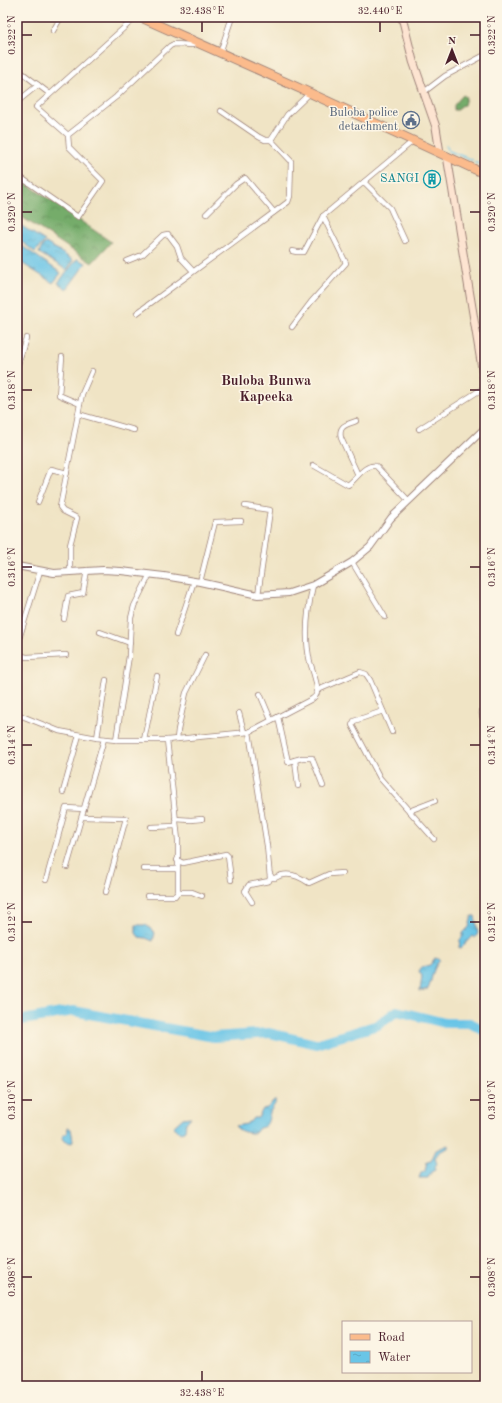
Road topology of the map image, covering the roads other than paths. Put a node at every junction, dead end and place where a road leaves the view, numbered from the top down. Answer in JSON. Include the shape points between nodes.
{"nodes":[{"id":1,"x":62,"y":17,"type":"edge"},
{"id":2,"x":136,"y":17,"type":"edge"},
{"id":3,"x":140,"y":17,"type":"edge"},
{"id":4,"x":232,"y":17,"type":"edge"},
{"id":5,"x":402,"y":17,"type":"edge"},
{"id":6,"x":53,"y":31,"type":"dead end"},
{"id":7,"x":196,"y":42,"type":"junction"},
{"id":8,"x":220,"y":53,"type":"junction"},
{"id":9,"x":485,"y":55,"type":"edge"},
{"id":10,"x":17,"y":69,"type":"edge"},
{"id":11,"x":38,"y":85,"type":"junction"},
{"id":12,"x":424,"y":92,"type":"junction"},
{"id":13,"x":310,"y":93,"type":"junction"},
{"id":14,"x":50,"y":94,"type":"junction"},
{"id":15,"x":17,"y":102,"type":"edge"},
{"id":16,"x":221,"y":111,"type":"dead end"},
{"id":17,"x":68,"y":135,"type":"junction"},
{"id":18,"x":272,"y":140,"type":"junction"},
{"id":19,"x":414,"y":141,"type":"junction"},
{"id":20,"x":443,"y":155,"type":"junction"},
{"id":21,"x":485,"y":174,"type":"edge"},
{"id":22,"x":20,"y":177,"type":"dead end"},
{"id":23,"x":364,"y":182,"type":"junction"},
{"id":24,"x":274,"y":212,"type":"junction"},
{"id":25,"x":206,"y":214,"type":"dead end"},
{"id":26,"x":324,"y":216,"type":"junction"},
{"id":27,"x":405,"y":242,"type":"dead end"},
{"id":28,"x":292,"y":250,"type":"dead end"},
{"id":29,"x":127,"y":261,"type":"dead end"},
{"id":30,"x":193,"y":271,"type":"junction"},
{"id":31,"x":137,"y":313,"type":"dead end"},
{"id":32,"x":292,"y":327,"type":"dead end"},
{"id":33,"x":26,"y":338,"type":"dead end"},
{"id":34,"x":62,"y":357,"type":"dead end"},
{"id":35,"x":17,"y":367,"type":"edge"},
{"id":36,"x":92,"y":371,"type":"dead end"},
{"id":37,"x":485,"y":386,"type":"edge"},
{"id":38,"x":80,"y":404,"type":"junction"},
{"id":39,"x":78,"y":414,"type":"junction"},
{"id":40,"x":356,"y":421,"type":"dead end"},
{"id":41,"x":485,"y":428,"type":"edge"},
{"id":42,"x":419,"y":429,"type":"dead end"},
{"id":43,"x":134,"y":430,"type":"dead end"},
{"id":44,"x":313,"y":465,"type":"dead end"},
{"id":45,"x":67,"y":473,"type":"junction"},
{"id":46,"x":358,"y":475,"type":"junction"},
{"id":47,"x":409,"y":501,"type":"junction"},
{"id":48,"x":38,"y":502,"type":"dead end"},
{"id":49,"x":245,"y":506,"type":"dead end"},
{"id":50,"x":241,"y":521,"type":"dead end"},
{"id":51,"x":352,"y":562,"type":"junction"},
{"id":52,"x":17,"y":566,"type":"edge"},
{"id":53,"x":87,"y":570,"type":"junction"},
{"id":54,"x":40,"y":571,"type":"junction"},
{"id":55,"x":70,"y":572,"type":"junction"},
{"id":56,"x":150,"y":574,"type":"junction"},
{"id":57,"x":197,"y":581,"type":"junction"},
{"id":58,"x":313,"y":586,"type":"junction"},
{"id":59,"x":258,"y":595,"type":"junction"},
{"id":60,"x":385,"y":617,"type":"dead end"},
{"id":61,"x":64,"y":619,"type":"dead end"},
{"id":62,"x":100,"y":632,"type":"dead end"},
{"id":63,"x":176,"y":635,"type":"dead end"},
{"id":64,"x":130,"y":643,"type":"junction"},
{"id":65,"x":17,"y":645,"type":"edge"},
{"id":66,"x":17,"y":655,"type":"edge"},
{"id":67,"x":66,"y":655,"type":"dead end"},
{"id":68,"x":205,"y":655,"type":"dead end"},
{"id":69,"x":157,"y":676,"type":"dead end"},
{"id":70,"x":106,"y":680,"type":"dead end"},
{"id":71,"x":318,"y":690,"type":"junction"},
{"id":72,"x":260,"y":694,"type":"dead end"},
{"id":73,"x":485,"y":705,"type":"edge"},
{"id":74,"x":383,"y":711,"type":"junction"},
{"id":75,"x":239,"y":713,"type":"dead end"},
{"id":76,"x":17,"y":715,"type":"edge"},
{"id":77,"x":278,"y":716,"type":"junction"},
{"id":78,"x":271,"y":720,"type":"junction"},
{"id":79,"x":485,"y":722,"type":"edge"},
{"id":80,"x":247,"y":732,"type":"junction"},
{"id":81,"x":392,"y":732,"type":"dead end"},
{"id":82,"x":79,"y":735,"type":"junction"},
{"id":83,"x":97,"y":738,"type":"junction"},
{"id":84,"x":104,"y":739,"type":"junction"},
{"id":85,"x":177,"y":739,"type":"junction"},
{"id":86,"x":116,"y":740,"type":"junction"},
{"id":87,"x":144,"y":740,"type":"junction"},
{"id":88,"x":167,"y":740,"type":"junction"},
{"id":89,"x":295,"y":760,"type":"junction"},
{"id":90,"x":298,"y":786,"type":"dead end"},
{"id":91,"x":323,"y":786,"type":"dead end"},
{"id":92,"x":63,"y":792,"type":"dead end"},
{"id":93,"x":435,"y":801,"type":"dead end"},
{"id":94,"x":84,"y":809,"type":"junction"},
{"id":95,"x":409,"y":811,"type":"junction"},
{"id":96,"x":82,"y":816,"type":"junction"},
{"id":97,"x":174,"y":819,"type":"junction"},
{"id":98,"x":202,"y":819,"type":"dead end"},
{"id":99,"x":176,"y":826,"type":"junction"},
{"id":100,"x":151,"y":827,"type":"dead end"},
{"id":101,"x":434,"y":839,"type":"dead end"},
{"id":102,"x":177,"y":860,"type":"junction"},
{"id":103,"x":68,"y":867,"type":"dead end"},
{"id":104,"x":144,"y":869,"type":"dead end"},
{"id":105,"x":178,"y":869,"type":"junction"},
{"id":106,"x":343,"y":873,"type":"dead end"},
{"id":107,"x":270,"y":874,"type":"junction"},
{"id":108,"x":46,"y":880,"type":"dead end"},
{"id":109,"x":231,"y":880,"type":"dead end"},
{"id":110,"x":106,"y":892,"type":"dead end"},
{"id":111,"x":178,"y":892,"type":"junction"},
{"id":112,"x":147,"y":896,"type":"dead end"},
{"id":113,"x":202,"y":896,"type":"dead end"},
{"id":114,"x":252,"y":902,"type":"dead end"}],
"edges":[{"from":1,"to":6,"type":"street"},
{"from":2,"to":14,"type":"street"},
{"from":3,"to":7,"type":"main road"},
{"from":4,"to":8,"type":"street"},
{"from":5,"to":12,"type":"main road"},
{"from":7,"to":8,"type":"main road"},
{"from":7,"to":17,"type":"street","via":[[193,45],[170,46],[116,96]]},
{"from":8,"to":13,"type":"main road"},
{"from":9,"to":12,"type":"street","via":[[445,76]]},
{"from":10,"to":11,"type":"street"},
{"from":11,"to":14,"type":"street"},
{"from":11,"to":15,"type":"street"},
{"from":12,"to":20,"type":"main road"},
{"from":13,"to":18,"type":"street","via":[[287,115]]},
{"from":13,"to":19,"type":"main road"},
{"from":14,"to":17,"type":"street","via":[[36,107]]},
{"from":16,"to":18,"type":"street","via":[[259,137]]},
{"from":17,"to":22,"type":"street","via":[[69,147],[103,181],[78,216]]},
{"from":18,"to":24,"type":"street","via":[[288,157],[291,165],[290,199]]},
{"from":19,"to":20,"type":"main road"},
{"from":19,"to":23,"type":"street"},
{"from":20,"to":21,"type":"main road"},
{"from":20,"to":37,"type":"main road"},
{"from":23,"to":26,"type":"street"},
{"from":23,"to":27,"type":"street","via":[[390,208]]},
{"from":24,"to":25,"type":"street","via":[[245,178]]},
{"from":24,"to":30,"type":"street"},
{"from":26,"to":28,"type":"street","via":[[304,252]]},
{"from":26,"to":32,"type":"street","via":[[346,263]]},
{"from":29,"to":30,"type":"street","via":[[142,254],[168,234],[177,246],[181,258]]},
{"from":30,"to":31,"type":"street"},
{"from":33,"to":35,"type":"street"},
{"from":34,"to":38,"type":"street","via":[[59,395]]},
{"from":36,"to":38,"type":"street"},
{"from":37,"to":42,"type":"street"},
{"from":38,"to":39,"type":"street"},
{"from":39,"to":43,"type":"street"},
{"from":39,"to":45,"type":"street"},
{"from":40,"to":46,"type":"street","via":[[343,426],[340,432]]},
{"from":41,"to":47,"type":"street"},
{"from":44,"to":46,"type":"street","via":[[348,485]]},
{"from":45,"to":48,"type":"street","via":[[50,469]]},
{"from":45,"to":55,"type":"street","via":[[60,506],[63,511],[76,518],[70,545]]},
{"from":46,"to":47,"type":"street","via":[[369,466],[376,466]]},
{"from":47,"to":51,"type":"street","via":[[370,547]]},
{"from":49,"to":59,"type":"street","via":[[270,510]]},
{"from":50,"to":57,"type":"street","via":[[215,522]]},
{"from":51,"to":58,"type":"street"},
{"from":51,"to":60,"type":"street"},
{"from":52,"to":54,"type":"street"},
{"from":53,"to":55,"type":"street"},
{"from":53,"to":56,"type":"street"},
{"from":53,"to":61,"type":"street","via":[[83,593],[68,596]]},
{"from":54,"to":55,"type":"street"},
{"from":54,"to":65,"type":"street"},
{"from":56,"to":57,"type":"street"},
{"from":56,"to":64,"type":"street","via":[[134,606]]},
{"from":57,"to":59,"type":"street"},
{"from":57,"to":63,"type":"street"},
{"from":58,"to":59,"type":"street","via":[[289,593]]},
{"from":58,"to":71,"type":"street","via":[[308,606],[307,643]]},
{"from":62,"to":64,"type":"street"},
{"from":64,"to":86,"type":"street"},
{"from":66,"to":67,"type":"street"},
{"from":68,"to":85,"type":"street","via":[[186,693]]},
{"from":69,"to":87,"type":"street"},
{"from":70,"to":83,"type":"street"},
{"from":71,"to":74,"type":"street","via":[[363,672],[370,680]]},
{"from":71,"to":77,"type":"street","via":[[312,699]]},
{"from":72,"to":78,"type":"street"},
{"from":73,"to":79,"type":"street","via":[[482,711]]},
{"from":74,"to":81,"type":"street"},
{"from":74,"to":95,"type":"street","via":[[354,721],[352,725],[380,778]]},
{"from":75,"to":80,"type":"street"},
{"from":76,"to":82,"type":"street","via":[[59,731]]},
{"from":77,"to":78,"type":"street"},
{"from":77,"to":89,"type":"street","via":[[288,762]]},
{"from":78,"to":80,"type":"street"},
{"from":80,"to":85,"type":"street"},
{"from":80,"to":107,"type":"street"},
{"from":82,"to":83,"type":"street"},
{"from":82,"to":92,"type":"street"},
{"from":83,"to":84,"type":"street"},
{"from":84,"to":86,"type":"street"},
{"from":84,"to":94,"type":"street"},
{"from":85,"to":88,"type":"street"},
{"from":86,"to":87,"type":"street"},
{"from":87,"to":88,"type":"street"},
{"from":88,"to":97,"type":"street"},
{"from":89,"to":90,"type":"street"},
{"from":89,"to":91,"type":"street","via":[[312,758]]},
{"from":93,"to":95,"type":"street"},
{"from":94,"to":96,"type":"street"},
{"from":94,"to":108,"type":"street","via":[[66,808]]},
{"from":95,"to":101,"type":"street"},
{"from":96,"to":103,"type":"street"},
{"from":96,"to":110,"type":"street","via":[[126,818]]},
{"from":97,"to":98,"type":"street"},
{"from":97,"to":99,"type":"street"},
{"from":99,"to":100,"type":"street"},
{"from":99,"to":102,"type":"street"},
{"from":102,"to":105,"type":"street"},
{"from":102,"to":109,"type":"street","via":[[183,863],[226,854]]},
{"from":104,"to":105,"type":"street"},
{"from":105,"to":111,"type":"street"},
{"from":106,"to":107,"type":"street","via":[[329,874],[309,883],[288,874],[272,878]]},
{"from":107,"to":114,"type":"street","via":[[269,880],[249,885],[245,891]]},
{"from":111,"to":112,"type":"street","via":[[175,896]]},
{"from":111,"to":113,"type":"street","via":[[192,892]]}]}
